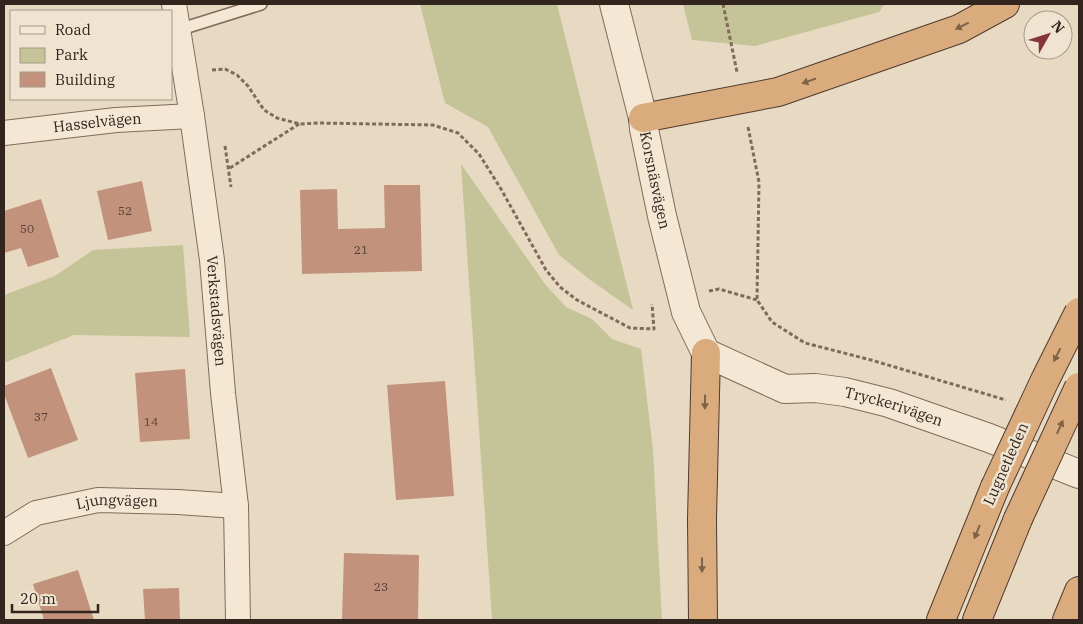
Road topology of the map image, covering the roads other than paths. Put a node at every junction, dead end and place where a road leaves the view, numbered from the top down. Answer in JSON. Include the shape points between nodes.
{"nodes":[{"id":1,"x":174,"y":4,"type":"edge"},
{"id":2,"x":261,"y":4,"type":"edge"},
{"id":3,"x":614,"y":4,"type":"edge"},
{"id":4,"x":1005,"y":4,"type":"edge"},
{"id":5,"x":178,"y":30,"type":"junction"},
{"id":6,"x":192,"y":116,"type":"junction"},
{"id":7,"x":643,"y":118,"type":"junction"},
{"id":8,"x":4,"y":133,"type":"edge"},
{"id":9,"x":1079,"y":311,"type":"edge"},
{"id":10,"x":706,"y":353,"type":"junction"},
{"id":11,"x":1079,"y":387,"type":"edge"},
{"id":12,"x":1079,"y":474,"type":"edge"},
{"id":13,"x":236,"y":506,"type":"junction"},
{"id":14,"x":4,"y":533,"type":"edge"},
{"id":15,"x":1079,"y":591,"type":"edge"},
{"id":16,"x":238,"y":620,"type":"edge"},
{"id":17,"x":702,"y":620,"type":"edge"},
{"id":18,"x":941,"y":620,"type":"edge"},
{"id":19,"x":977,"y":620,"type":"edge"},
{"id":20,"x":1067,"y":620,"type":"edge"}],
"edges":[{"from":1,"to":5,"type":"street","name":"Verkstadsvägen"},
{"from":2,"to":5,"type":"lane"},
{"from":3,"to":7,"type":"street","name":"Korsnäsvägen"},
{"from":4,"to":7,"type":"highway","one_way":true,"via":[[959,28],[778,92]]},
{"from":5,"to":6,"type":"street","name":"Verkstadsvägen"},
{"from":6,"to":8,"type":"street","name":"Hasselvägen","via":[[116,120]]},
{"from":6,"to":13,"type":"street","name":"Verkstadsvägen","via":[[212,260]]},
{"from":7,"to":10,"type":"street","name":"Korsnäsvägen","via":[[682,298]]},
{"from":9,"to":18,"type":"highway","name":"Lugnetleden","one_way":true,"bridge":true,"via":[[995,487]]},
{"from":10,"to":12,"type":"street","name":"Tryckerivägen","via":[[785,389],[845,392],[889,403],[990,438]]},
{"from":10,"to":17,"type":"highway","one_way":true},
{"from":19,"to":11,"type":"highway","one_way":true,"bridge":true,"via":[[1018,519]]},
{"from":13,"to":14,"type":"street","name":"Ljungvägen","via":[[98,500],[36,513]]},
{"from":13,"to":16,"type":"street","name":"Verkstadsvägen"},
{"from":15,"to":20,"type":"highway"}]}
